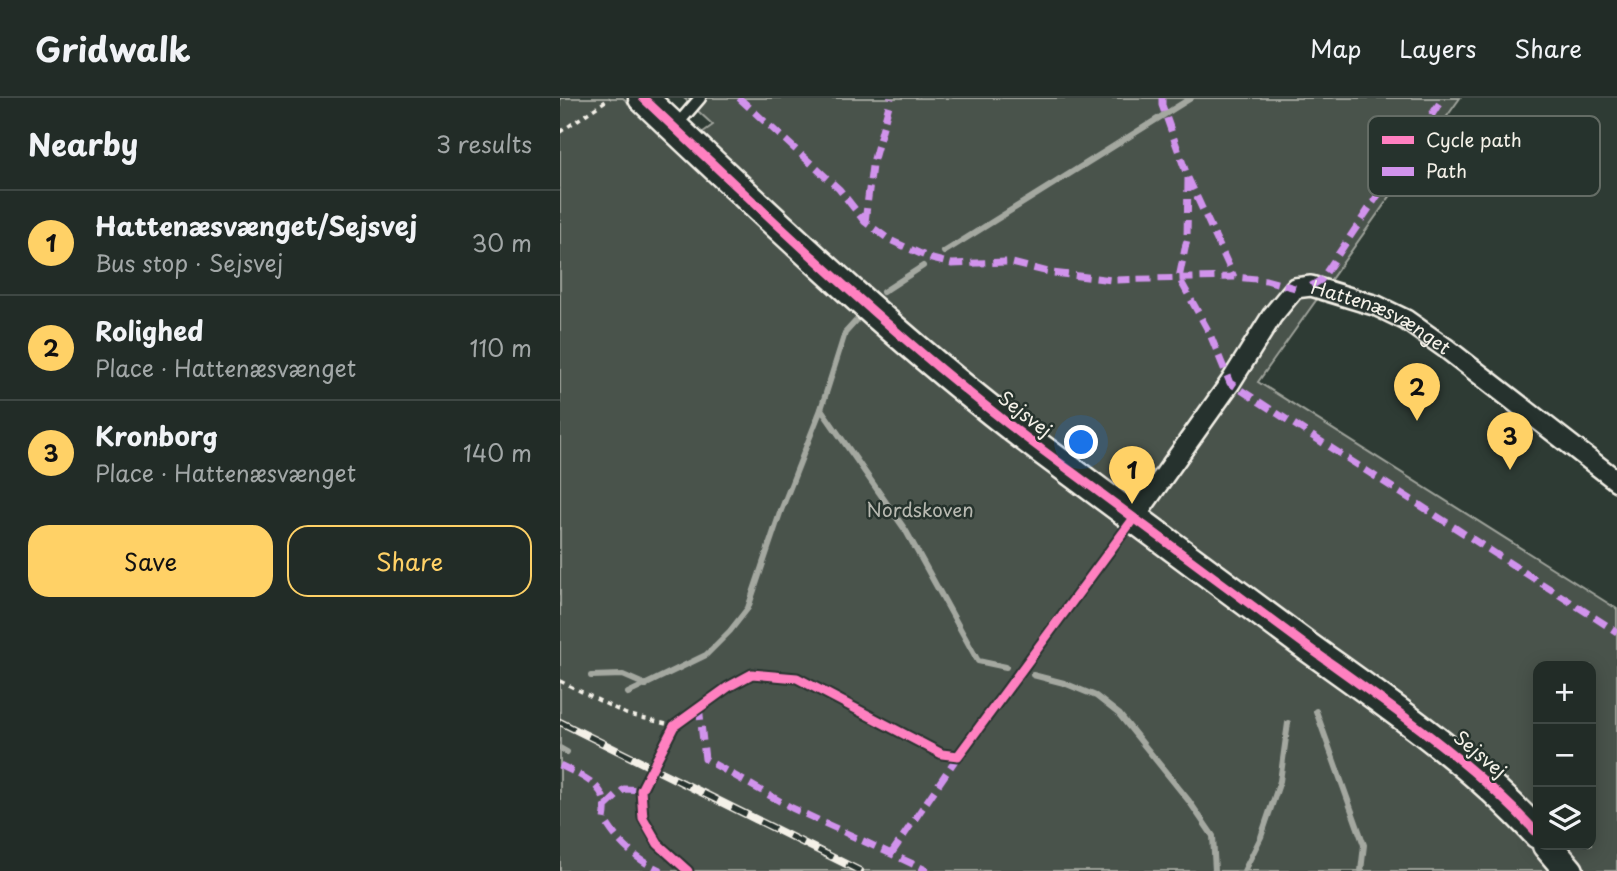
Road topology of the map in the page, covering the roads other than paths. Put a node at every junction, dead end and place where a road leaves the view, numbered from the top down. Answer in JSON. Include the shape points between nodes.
{"nodes":[{"id":1,"x":643,"y":98,"type":"edge"},
{"id":2,"x":700,"y":98,"type":"edge"},
{"id":3,"x":674,"y":127,"type":"junction"},
{"id":4,"x":1617,"y":481,"type":"edge"},
{"id":5,"x":1134,"y":518,"type":"junction"},
{"id":6,"x":1533,"y":829,"type":"edge"},
{"id":7,"x":1551,"y":850,"type":"edge"},
{"id":8,"x":1569,"y":871,"type":"edge"}],
"edges":[{"from":1,"to":3,"type":"street","name":"Sejsvej"},
{"from":2,"to":3,"type":"lane"},
{"from":3,"to":5,"type":"street","name":"Sejsvej","via":[[958,385]]},
{"from":4,"to":5,"type":"street","name":"Hattenæsvænget","via":[[1406,320],[1311,285],[1295,288],[1272,316]]},
{"from":5,"to":6,"type":"street","name":"Sejsvej","via":[[1444,746]]},
{"from":7,"to":8,"type":"street"}]}
